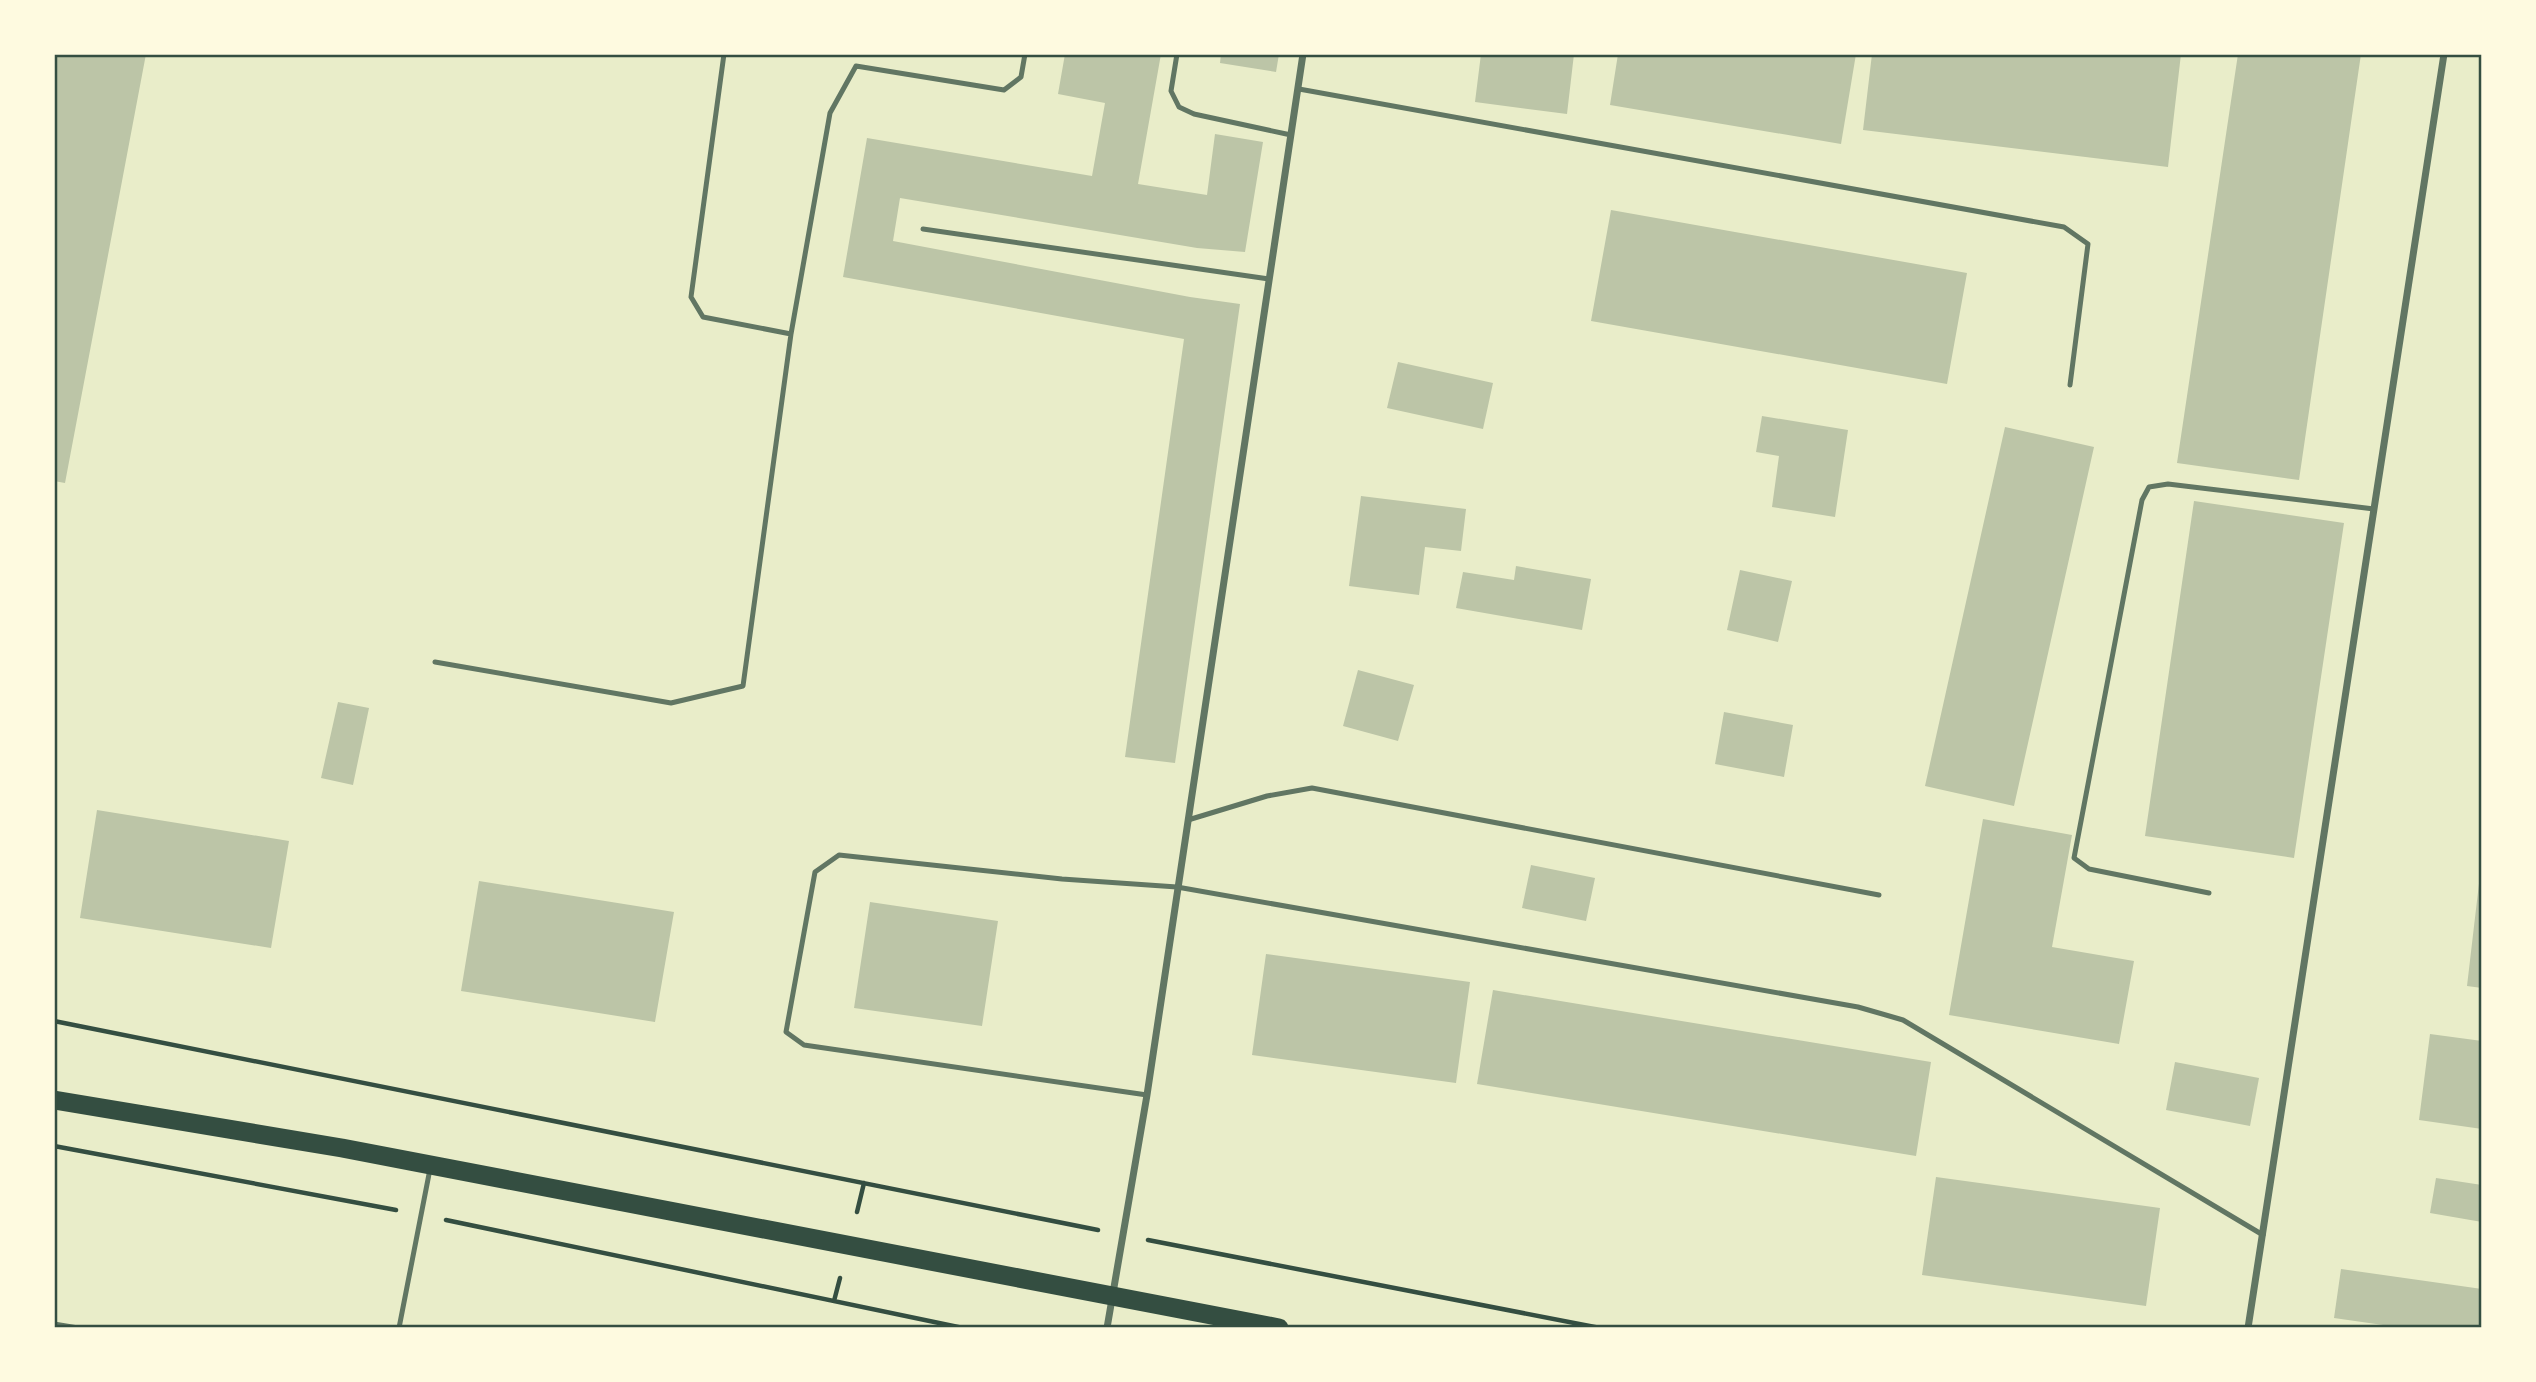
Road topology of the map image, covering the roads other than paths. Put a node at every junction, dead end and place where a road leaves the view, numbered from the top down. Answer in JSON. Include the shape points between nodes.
{"nodes":[{"id":1,"x":724,"y":54,"type":"edge"},
{"id":2,"x":1025,"y":54,"type":"edge"},
{"id":3,"x":1177,"y":54,"type":"edge"},
{"id":4,"x":1303,"y":54,"type":"edge"},
{"id":5,"x":2444,"y":54,"type":"edge"},
{"id":6,"x":1298,"y":89,"type":"junction"},
{"id":7,"x":1292,"y":135,"type":"junction"},
{"id":8,"x":923,"y":229,"type":"dead end"},
{"id":9,"x":1269,"y":279,"type":"junction"},
{"id":10,"x":791,"y":334,"type":"junction"},
{"id":11,"x":2070,"y":385,"type":"dead end"},
{"id":12,"x":2374,"y":509,"type":"junction"},
{"id":13,"x":435,"y":662,"type":"dead end"},
{"id":14,"x":1188,"y":820,"type":"junction"},
{"id":15,"x":1177,"y":887,"type":"junction"},
{"id":16,"x":2209,"y":893,"type":"dead end"},
{"id":17,"x":1879,"y":895,"type":"dead end"},
{"id":18,"x":1147,"y":1096,"type":"junction"},
{"id":19,"x":54,"y":1100,"type":"edge"},
{"id":20,"x":431,"y":1164,"type":"junction"},
{"id":21,"x":2263,"y":1235,"type":"junction"},
{"id":22,"x":1112,"y":1296,"type":"junction"},
{"id":23,"x":54,"y":1324,"type":"edge"},
{"id":24,"x":78,"y":1328,"type":"edge"},
{"id":25,"x":399,"y":1328,"type":"edge"},
{"id":26,"x":1107,"y":1328,"type":"edge"},
{"id":27,"x":1279,"y":1328,"type":"edge"},
{"id":28,"x":2248,"y":1328,"type":"edge"}],
"edges":[{"from":1,"to":10,"type":"lane","via":[[691,297],[704,317]]},
{"from":2,"to":10,"type":"lane","via":[[1021,77],[1004,90],[856,66],[830,113]]},
{"from":3,"to":7,"type":"lane","via":[[1171,91],[1179,107]]},
{"from":4,"to":6,"type":"street"},
{"from":5,"to":12,"type":"street"},
{"from":6,"to":7,"type":"street"},
{"from":6,"to":11,"type":"lane","via":[[2064,227],[2088,244]]},
{"from":7,"to":9,"type":"street"},
{"from":8,"to":9,"type":"lane"},
{"from":9,"to":14,"type":"street"},
{"from":10,"to":13,"type":"lane","via":[[743,686],[671,703]]},
{"from":12,"to":16,"type":"lane","via":[[2168,484],[2148,487],[2142,500],[2074,858],[2089,869]]},
{"from":12,"to":21,"type":"street"},
{"from":14,"to":15,"type":"street"},
{"from":14,"to":17,"type":"lane","via":[[1312,788]]},
{"from":15,"to":18,"type":"street"},
{"from":15,"to":18,"type":"lane","via":[[1062,880],[839,855],[815,872],[786,1032],[804,1045]]},
{"from":15,"to":21,"type":"lane","via":[[1858,1007],[1903,1020]]},
{"from":18,"to":22,"type":"street"},
{"from":19,"to":20,"type":"highway"},
{"from":20,"to":22,"type":"highway"},
{"from":20,"to":25,"type":"lane"},
{"from":21,"to":28,"type":"street"},
{"from":22,"to":26,"type":"street"},
{"from":22,"to":27,"type":"highway"},
{"from":23,"to":24,"type":"lane"}]}
